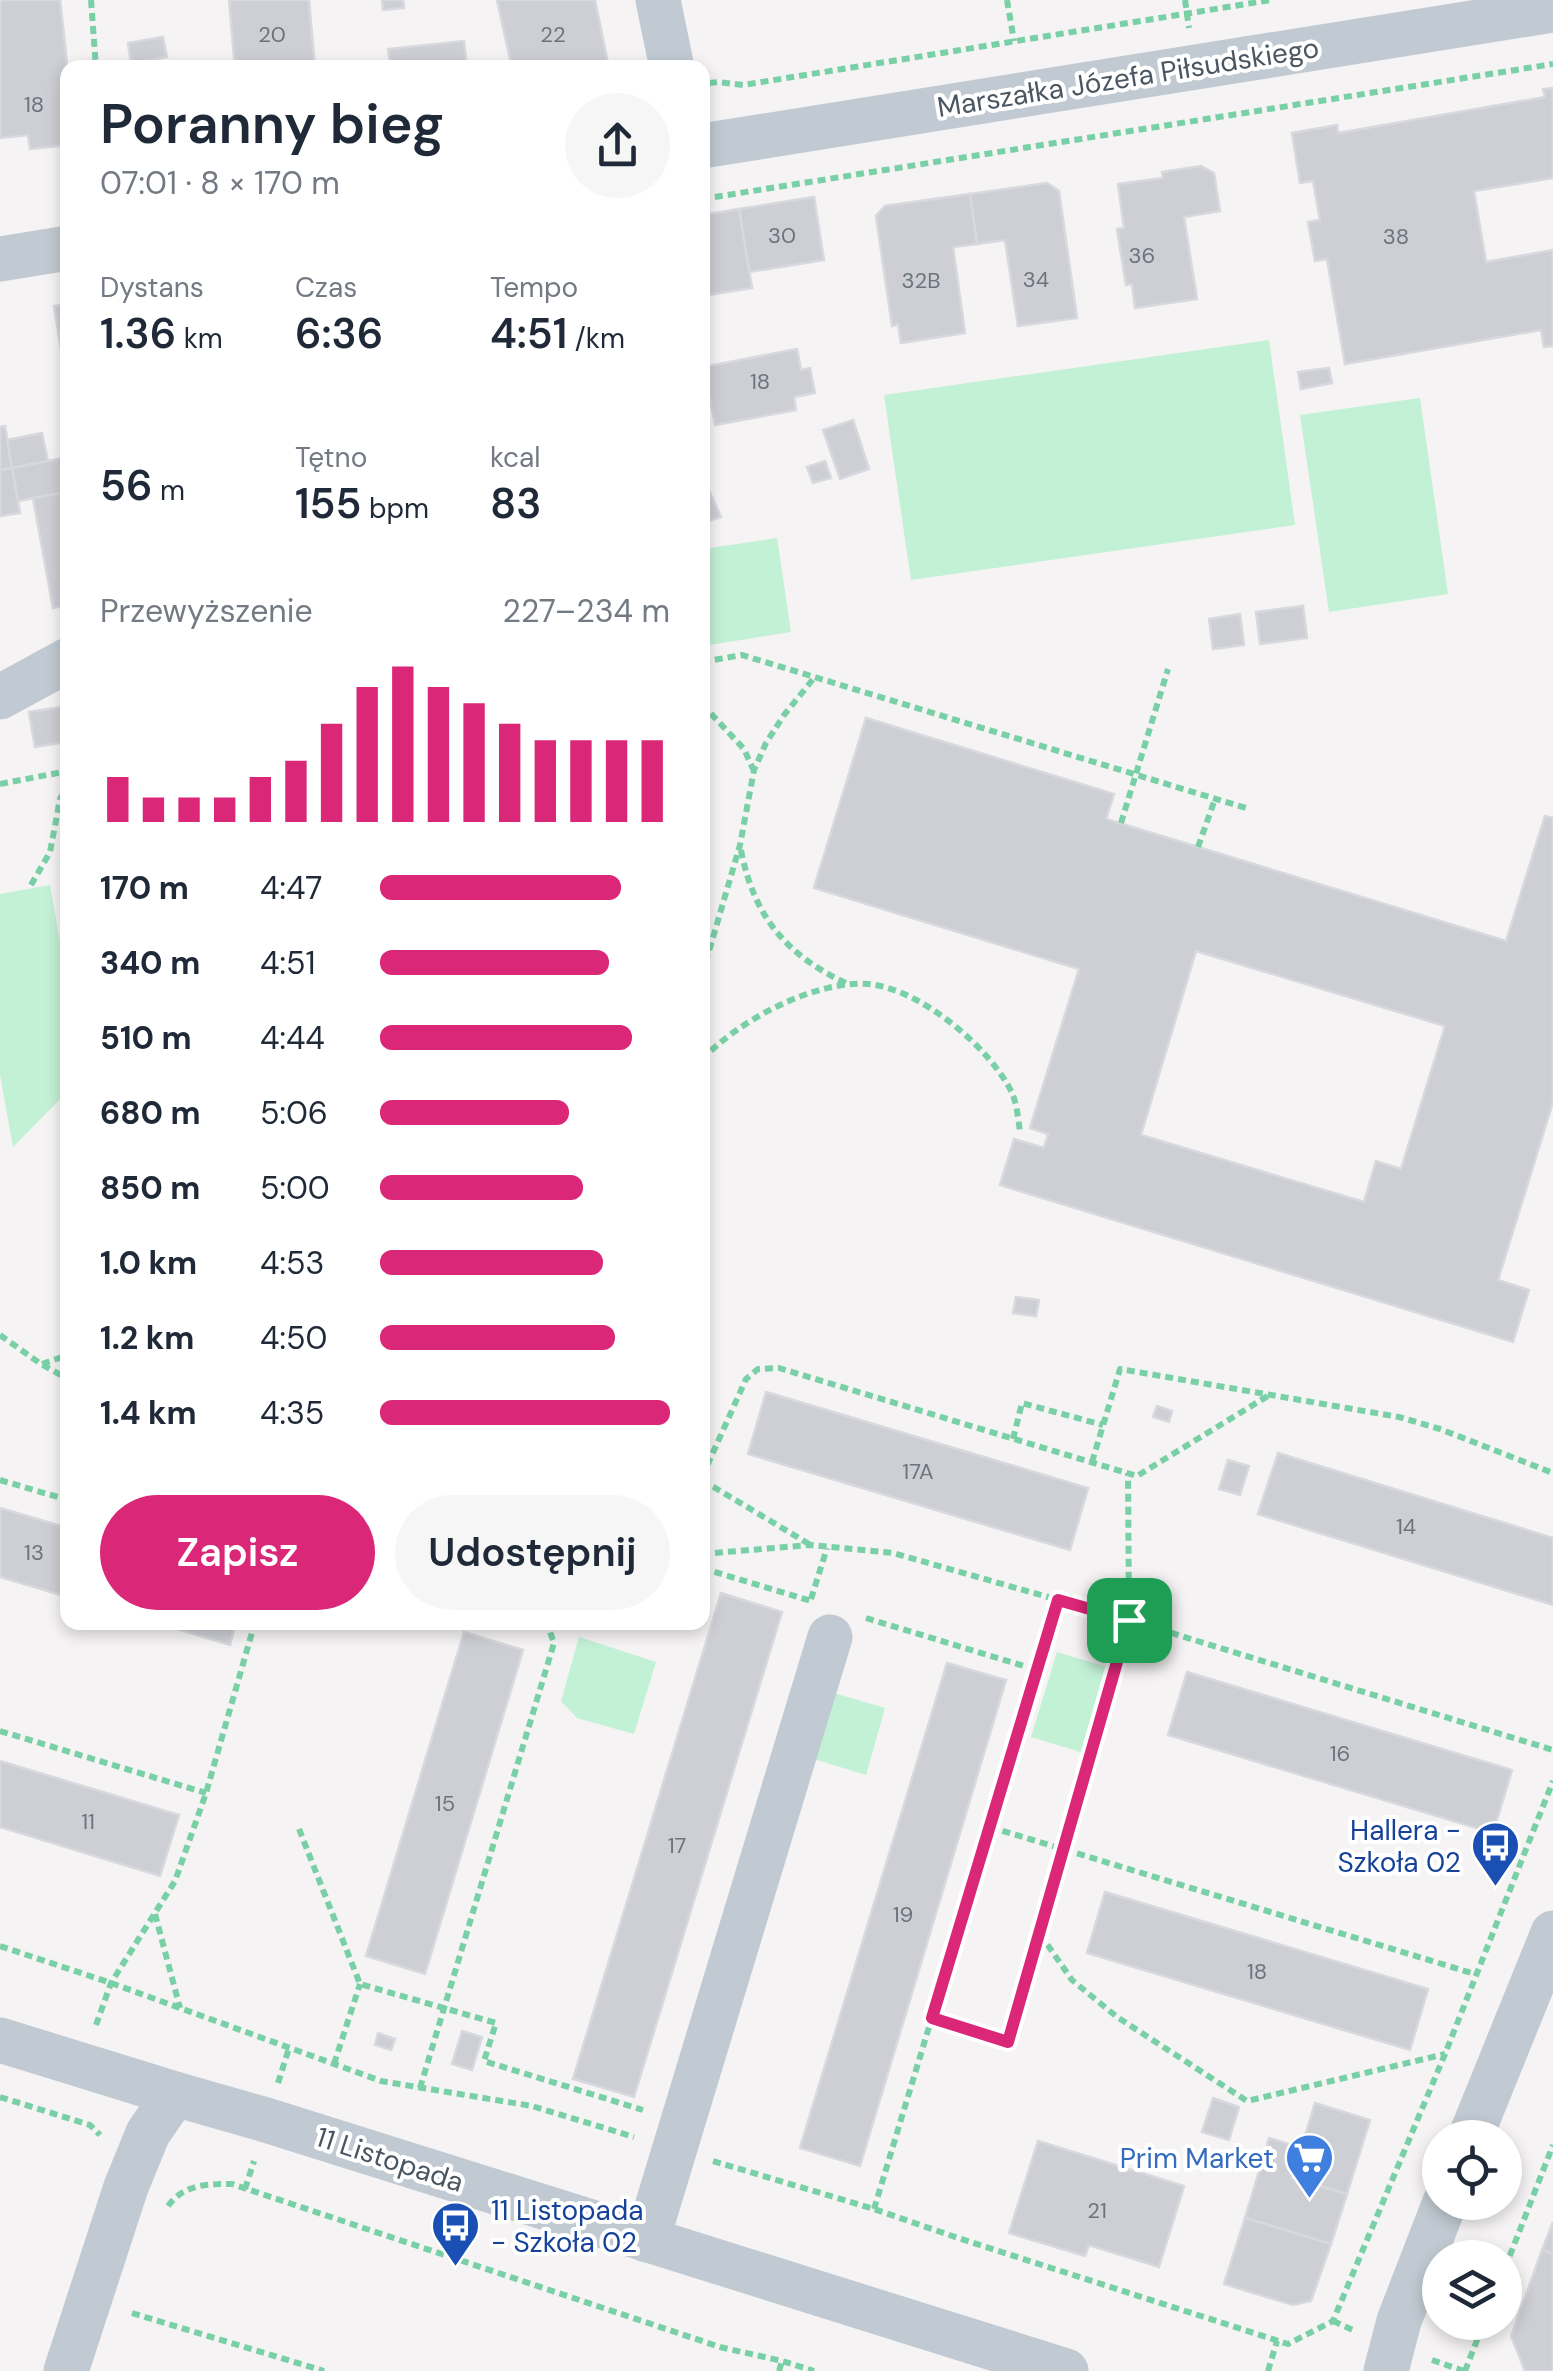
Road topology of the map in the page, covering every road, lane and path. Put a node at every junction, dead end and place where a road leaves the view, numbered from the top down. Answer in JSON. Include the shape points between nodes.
{"nodes":[{"id":1,"x":90,"y":0,"type":"edge"},
{"id":2,"x":658,"y":0,"type":"edge"},
{"id":3,"x":1007,"y":0,"type":"edge"},
{"id":4,"x":1271,"y":0,"type":"edge"},
{"id":5,"x":1553,"y":10,"type":"edge"},
{"id":6,"x":1014,"y":40,"type":"junction"},
{"id":7,"x":95,"y":60,"type":"edge"},
{"id":8,"x":670,"y":60,"type":"edge"},
{"id":9,"x":1553,"y":64,"type":"edge"},
{"id":10,"x":710,"y":83,"type":"edge"},
{"id":11,"x":710,"y":145,"type":"edge"},
{"id":12,"x":710,"y":198,"type":"edge"},
{"id":13,"x":60,"y":249,"type":"edge"},
{"id":14,"x":0,"y":259,"type":"edge"},
{"id":15,"x":710,"y":661,"type":"edge"},
{"id":16,"x":60,"y":664,"type":"edge"},
{"id":17,"x":1168,"y":669,"type":"dead end"},
{"id":18,"x":814,"y":678,"type":"junction"},
{"id":19,"x":0,"y":697,"type":"edge"},
{"id":20,"x":710,"y":713,"type":"edge"},
{"id":21,"x":754,"y":770,"type":"junction"},
{"id":22,"x":60,"y":773,"type":"edge"},
{"id":23,"x":1136,"y":776,"type":"junction"},
{"id":24,"x":0,"y":784,"type":"edge"},
{"id":25,"x":60,"y":798,"type":"edge"},
{"id":26,"x":1214,"y":799,"type":"junction"},
{"id":27,"x":1249,"y":809,"type":"dead end"},
{"id":28,"x":1121,"y":823,"type":"dead end"},
{"id":29,"x":740,"y":845,"type":"junction"},
{"id":30,"x":1198,"y":847,"type":"dead end"},
{"id":31,"x":31,"y":885,"type":"dead end"},
{"id":32,"x":710,"y":947,"type":"edge"},
{"id":33,"x":852,"y":986,"type":"junction"},
{"id":34,"x":710,"y":1053,"type":"edge"},
{"id":35,"x":1020,"y":1131,"type":"dead end"},
{"id":36,"x":0,"y":1335,"type":"edge"},
{"id":37,"x":60,"y":1357,"type":"edge"},
{"id":38,"x":41,"y":1364,"type":"junction"},
{"id":39,"x":60,"y":1375,"type":"edge"},
{"id":40,"x":1271,"y":1394,"type":"junction"},
{"id":41,"x":1103,"y":1426,"type":"junction"},
{"id":42,"x":1012,"y":1438,"type":"junction"},
{"id":43,"x":710,"y":1461,"type":"edge"},
{"id":44,"x":1092,"y":1462,"type":"junction"},
{"id":45,"x":1128,"y":1473,"type":"junction"},
{"id":46,"x":1553,"y":1473,"type":"edge"},
{"id":47,"x":0,"y":1480,"type":"edge"},
{"id":48,"x":710,"y":1484,"type":"edge"},
{"id":49,"x":60,"y":1498,"type":"edge"},
{"id":50,"x":810,"y":1545,"type":"junction"},
{"id":51,"x":710,"y":1553,"type":"edge"},
{"id":52,"x":1058,"y":1600,"type":"junction"},
{"id":53,"x":1129,"y":1620,"type":"junction"},
{"id":54,"x":254,"y":1630,"type":"edge"},
{"id":55,"x":549,"y":1630,"type":"edge"},
{"id":56,"x":830,"y":1637,"type":"dead end"},
{"id":57,"x":0,"y":1731,"type":"edge"},
{"id":58,"x":1553,"y":1750,"type":"edge"},
{"id":59,"x":1553,"y":1781,"type":"edge"},
{"id":60,"x":206,"y":1792,"type":"junction"},
{"id":61,"x":990,"y":1827,"type":"junction"},
{"id":62,"x":299,"y":1829,"type":"dead end"},
{"id":63,"x":1063,"y":1849,"type":"junction"},
{"id":64,"x":155,"y":1913,"type":"junction"},
{"id":65,"x":1040,"y":1933,"type":"junction"},
{"id":66,"x":1553,"y":1933,"type":"edge"},
{"id":67,"x":1475,"y":1974,"type":"junction"},
{"id":68,"x":110,"y":1983,"type":"dead end"},
{"id":69,"x":360,"y":1984,"type":"junction"},
{"id":70,"x":180,"y":2008,"type":"dead end"},
{"id":71,"x":444,"y":2008,"type":"junction"},
{"id":72,"x":932,"y":2018,"type":"junction"},
{"id":73,"x":0,"y":2040,"type":"edge"},
{"id":74,"x":1445,"y":2054,"type":"junction"},
{"id":75,"x":334,"y":2064,"type":"dead end"},
{"id":76,"x":420,"y":2088,"type":"dead end"},
{"id":77,"x":175,"y":2094,"type":"junction"},
{"id":78,"x":0,"y":2098,"type":"edge"},
{"id":79,"x":654,"y":2114,"type":"dead end"},
{"id":80,"x":1477,"y":2120,"type":"edge"},
{"id":81,"x":102,"y":2140,"type":"dead end"},
{"id":82,"x":1553,"y":2145,"type":"edge"},
{"id":83,"x":874,"y":2209,"type":"dead end"},
{"id":84,"x":163,"y":2220,"type":"dead end"},
{"id":85,"x":1438,"y":2220,"type":"edge"},
{"id":86,"x":647,"y":2240,"type":"junction"},
{"id":87,"x":1516,"y":2240,"type":"edge"},
{"id":88,"x":1333,"y":2322,"type":"dead end"},
{"id":89,"x":127,"y":2328,"type":"dead end"},
{"id":90,"x":1477,"y":2340,"type":"edge"},
{"id":91,"x":1277,"y":2342,"type":"dead end"},
{"id":92,"x":782,"y":2361,"type":"junction"},
{"id":93,"x":66,"y":2371,"type":"edge"},
{"id":94,"x":324,"y":2371,"type":"edge"},
{"id":95,"x":778,"y":2371,"type":"edge"},
{"id":96,"x":814,"y":2371,"type":"edge"},
{"id":97,"x":1066,"y":2371,"type":"edge"},
{"id":98,"x":1268,"y":2371,"type":"edge"},
{"id":99,"x":1386,"y":2371,"type":"edge"},
{"id":100,"x":1465,"y":2371,"type":"edge"}],
"edges":[{"from":1,"to":7,"type":"path"},
{"from":2,"to":8,"type":"street"},
{"from":3,"to":6,"type":"path"},
{"from":4,"to":6,"type":"path"},
{"from":5,"to":11,"type":"street","name":"Marszałka Józefa Piłsudskiego"},
{"from":6,"to":10,"type":"path","via":[[743,85]]},
{"from":9,"to":12,"type":"path"},
{"from":13,"to":14,"type":"street"},
{"from":15,"to":18,"type":"path","via":[[742,655]]},
{"from":16,"to":19,"type":"street"},
{"from":17,"to":23,"type":"path"},
{"from":18,"to":21,"type":"path","via":[[784,714]]},
{"from":18,"to":23,"type":"path"},
{"from":20,"to":21,"type":"path"},
{"from":21,"to":29,"type":"path"},
{"from":22,"to":24,"type":"path"},
{"from":23,"to":26,"type":"path"},
{"from":23,"to":28,"type":"path"},
{"from":25,"to":31,"type":"path","via":[[50,852]]},
{"from":26,"to":27,"type":"path"},
{"from":26,"to":30,"type":"path"},
{"from":29,"to":32,"type":"path"},
{"from":29,"to":33,"type":"path","via":[[746,879],[765,917],[803,960]]},
{"from":33,"to":34,"type":"path","via":[[781,1003]]},
{"from":33,"to":35,"type":"path","via":[[908,997],[969,1038],[1013,1096]]},
{"from":36,"to":38,"type":"path"},
{"from":37,"to":38,"type":"path"},
{"from":38,"to":39,"type":"path"},
{"from":40,"to":41,"type":"path","via":[[1120,1369]]},
{"from":40,"to":45,"type":"path","via":[[1137,1476]]},
{"from":40,"to":46,"type":"path","via":[[1399,1417]]},
{"from":41,"to":42,"type":"path","via":[[1022,1403]]},
{"from":41,"to":44,"type":"path"},
{"from":42,"to":43,"type":"path","via":[[769,1368],[746,1379]]},
{"from":42,"to":44,"type":"path"},
{"from":44,"to":45,"type":"path"},
{"from":45,"to":53,"type":"path"},
{"from":47,"to":49,"type":"path"},
{"from":48,"to":50,"type":"path"},
{"from":50,"to":51,"type":"path"},
{"from":50,"to":52,"type":"path","via":[[893,1553]]},
{"from":52,"to":53,"type":"path"},
{"from":52,"to":61,"type":"path"},
{"from":53,"to":58,"type":"path"},
{"from":53,"to":63,"type":"path"},
{"from":54,"to":60,"type":"path"},
{"from":55,"to":71,"type":"path","via":[[554,1643]]},
{"from":56,"to":86,"type":"street"},
{"from":57,"to":60,"type":"path"},
{"from":59,"to":67,"type":"path"},
{"from":60,"to":64,"type":"path","via":[[174,1881]]},
{"from":61,"to":63,"type":"path"},
{"from":61,"to":72,"type":"path"},
{"from":62,"to":69,"type":"path"},
{"from":63,"to":65,"type":"path"},
{"from":63,"to":67,"type":"path"},
{"from":64,"to":68,"type":"path"},
{"from":64,"to":70,"type":"path"},
{"from":65,"to":72,"type":"path","via":[[1008,2042]]},
{"from":65,"to":74,"type":"path","via":[[1072,1980],[1116,2017],[1247,2101]]},
{"from":66,"to":80,"type":"street"},
{"from":67,"to":74,"type":"path"},
{"from":69,"to":71,"type":"path"},
{"from":69,"to":75,"type":"path"},
{"from":71,"to":76,"type":"path"},
{"from":71,"to":79,"type":"path","via":[[496,2023],[484,2061]]},
{"from":72,"to":83,"type":"path"},
{"from":73,"to":77,"type":"street","name":"11 Listopada"},
{"from":74,"to":88,"type":"path"},
{"from":77,"to":86,"type":"street","name":"11 Listopada"},
{"from":77,"to":93,"type":"street","via":[[148,2133],[126,2187]]},
{"from":78,"to":81,"type":"path","via":[[90,2125]]},
{"from":82,"to":87,"type":"path"},
{"from":84,"to":92,"type":"path","via":[[170,2201],[190,2189],[232,2184],[720,2347]]},
{"from":85,"to":99,"type":"street"},
{"from":86,"to":97,"type":"street","name":"11 Listopada"},
{"from":89,"to":94,"type":"path","via":[[132,2314]]},
{"from":90,"to":100,"type":"path"},
{"from":91,"to":98,"type":"path"},
{"from":92,"to":95,"type":"path"},
{"from":92,"to":96,"type":"path"}]}
